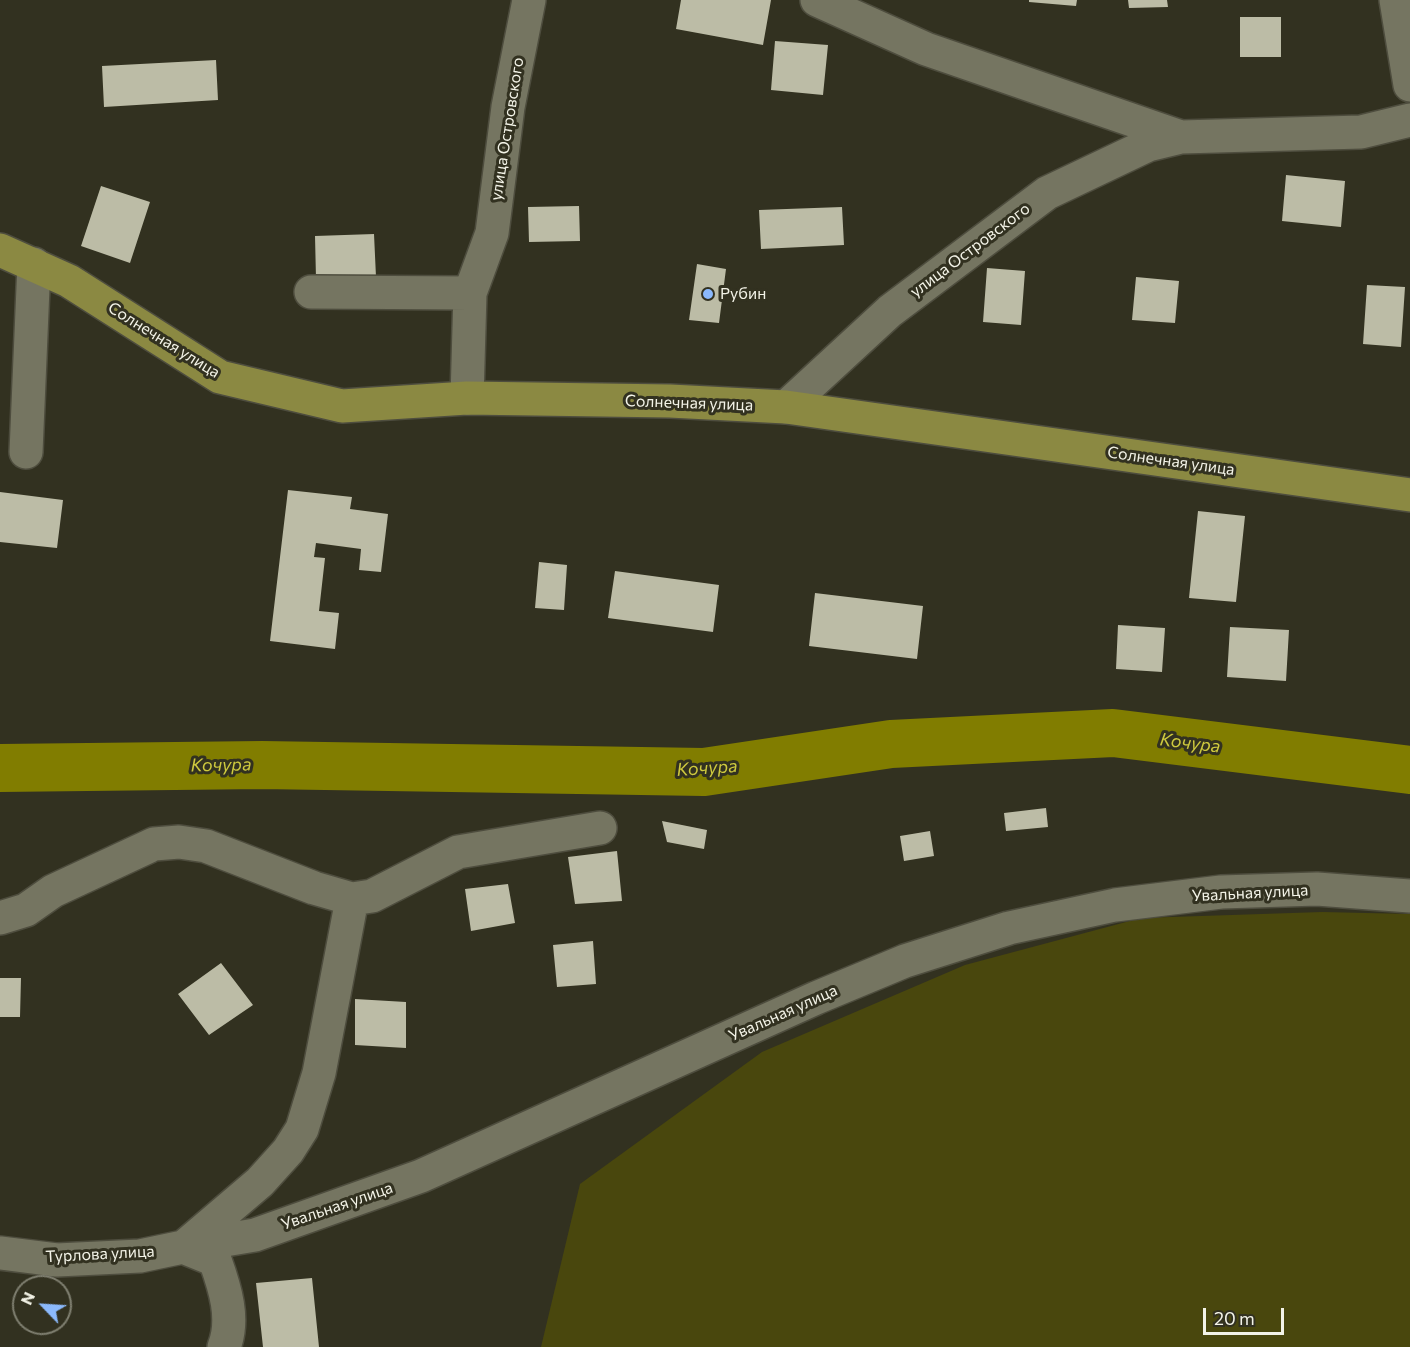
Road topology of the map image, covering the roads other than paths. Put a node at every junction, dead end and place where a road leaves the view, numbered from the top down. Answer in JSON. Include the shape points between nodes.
{"nodes":[{"id":1,"x":530,"y":0,"type":"edge"},
{"id":2,"x":818,"y":0,"type":"edge"},
{"id":3,"x":1396,"y":0,"type":"edge"},
{"id":4,"x":1410,"y":85,"type":"edge"},
{"id":5,"x":1410,"y":120,"type":"edge"},
{"id":6,"x":1181,"y":137,"type":"junction"},
{"id":7,"x":0,"y":250,"type":"edge"},
{"id":8,"x":34,"y":264,"type":"junction"},
{"id":9,"x":311,"y":292,"type":"dead end"},
{"id":10,"x":470,"y":293,"type":"junction"},
{"id":11,"x":467,"y":398,"type":"junction"},
{"id":12,"x":786,"y":407,"type":"junction"},
{"id":13,"x":26,"y":452,"type":"dead end"},
{"id":14,"x":1410,"y":495,"type":"edge"},
{"id":15,"x":600,"y":828,"type":"dead end"},
{"id":16,"x":1410,"y":896,"type":"edge"},
{"id":17,"x":352,"y":899,"type":"junction"},
{"id":18,"x":0,"y":918,"type":"edge"},
{"id":19,"x":183,"y":1247,"type":"junction"},
{"id":20,"x":0,"y":1253,"type":"edge"},
{"id":21,"x":224,"y":1347,"type":"edge"}],
"edges":[{"from":1,"to":10,"type":"street","name":"улица Островского","via":[[508,107],[492,233]]},
{"from":2,"to":6,"type":"street","name":"улица Островского","via":[[926,49]]},
{"from":3,"to":4,"type":"street"},
{"from":5,"to":6,"type":"street","name":"улица Островского","via":[[1361,132]]},
{"from":6,"to":12,"type":"street","name":"улица Островского","via":[[1148,145],[1047,193],[890,311]]},
{"from":7,"to":8,"type":"main road","name":"Солнечная улица"},
{"from":8,"to":11,"type":"main road","name":"Солнечная улица","via":[[69,281],[219,377],[342,406]]},
{"from":8,"to":13,"type":"street"},
{"from":9,"to":10,"type":"street"},
{"from":10,"to":11,"type":"street","name":"улица Островского"},
{"from":11,"to":12,"type":"main road","name":"Солнечная улица"},
{"from":12,"to":14,"type":"main road","name":"Солнечная улица"},
{"from":15,"to":17,"type":"street","via":[[458,852],[372,896]]},
{"from":16,"to":19,"type":"street","name":"Увальная улица","via":[[1317,889],[1221,892],[1115,905],[1009,928],[905,961],[816,998],[421,1176],[255,1235]]},
{"from":17,"to":18,"type":"street","via":[[206,846],[179,842],[154,844],[53,891],[26,910]]},
{"from":17,"to":19,"type":"street","via":[[319,1073],[302,1129],[288,1152],[260,1182]]},
{"from":19,"to":20,"type":"street","name":"Турлова улица","via":[[141,1256],[57,1260]]},
{"from":19,"to":21,"type":"street","via":[[215,1260],[227,1292],[229,1334]]}]}
